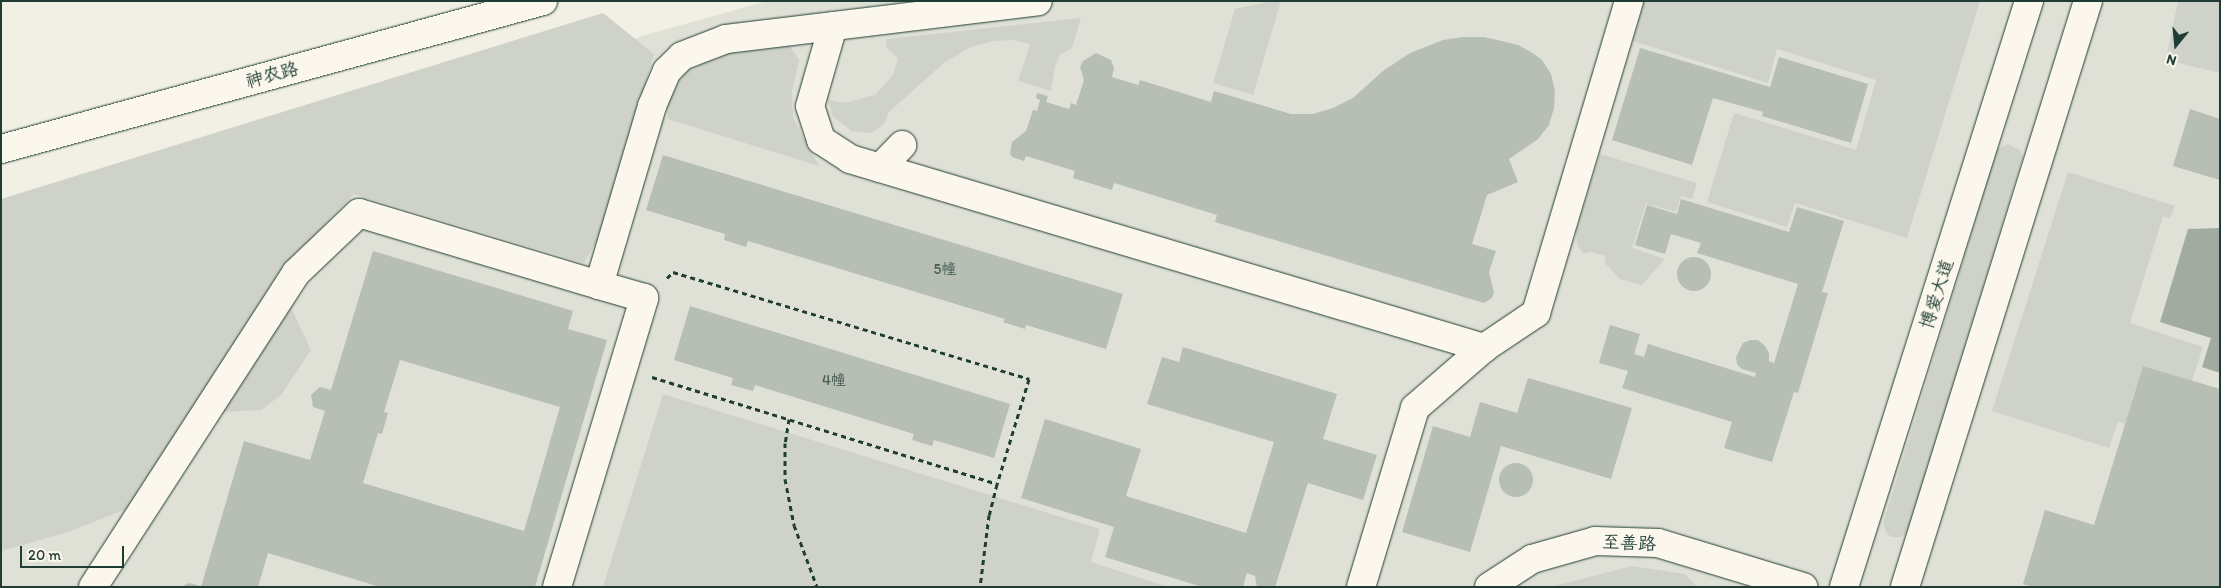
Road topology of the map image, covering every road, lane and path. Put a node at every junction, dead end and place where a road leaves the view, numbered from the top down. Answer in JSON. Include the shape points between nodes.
{"nodes":[{"id":1,"x":543,"y":1,"type":"edge"},
{"id":2,"x":1038,"y":1,"type":"edge"},
{"id":3,"x":1629,"y":1,"type":"edge"},
{"id":4,"x":2029,"y":1,"type":"edge"},
{"id":5,"x":2088,"y":1,"type":"edge"},
{"id":6,"x":833,"y":26,"type":"junction"},
{"id":7,"x":902,"y":145,"type":"dead end"},
{"id":8,"x":1,"y":149,"type":"edge"},
{"id":9,"x":880,"y":168,"type":"junction"},
{"id":10,"x":599,"y":285,"type":"junction"},
{"id":11,"x":644,"y":298,"type":"junction"},
{"id":12,"x":1484,"y":348,"type":"junction"},
{"id":13,"x":623,"y":368,"type":"junction"},
{"id":14,"x":789,"y":419,"type":"junction"},
{"id":15,"x":997,"y":484,"type":"junction"},
{"id":16,"x":93,"y":587,"type":"edge"},
{"id":17,"x":557,"y":587,"type":"edge"},
{"id":18,"x":817,"y":587,"type":"edge"},
{"id":19,"x":980,"y":587,"type":"edge"},
{"id":20,"x":1361,"y":587,"type":"edge"},
{"id":21,"x":1489,"y":587,"type":"edge"},
{"id":22,"x":1803,"y":587,"type":"edge"},
{"id":23,"x":1844,"y":587,"type":"edge"},
{"id":24,"x":1905,"y":587,"type":"edge"}],
"edges":[{"from":1,"to":8,"type":"street","name":"神农路"},
{"from":2,"to":6,"type":"street"},
{"from":3,"to":12,"type":"street","via":[[1536,313]]},
{"from":4,"to":23,"type":"street","name":"博爱大道"},
{"from":5,"to":24,"type":"street"},
{"from":6,"to":9,"type":"street","via":[[810,106],[821,140],[850,159]]},
{"from":6,"to":10,"type":"street","via":[[726,39],[682,56],[667,71],[652,106]]},
{"from":7,"to":9,"type":"street"},
{"from":9,"to":12,"type":"street"},
{"from":10,"to":11,"type":"street"},
{"from":10,"to":16,"type":"street","via":[[359,213],[296,273]]},
{"from":11,"to":13,"type":"street"},
{"from":11,"to":15,"type":"path","via":[[673,272],[1029,379]]},
{"from":12,"to":20,"type":"street","via":[[1415,408]]},
{"from":13,"to":14,"type":"path"},
{"from":13,"to":17,"type":"street"},
{"from":14,"to":15,"type":"path"},
{"from":14,"to":18,"type":"path","via":[[785,479],[794,525]]},
{"from":15,"to":19,"type":"path","via":[[989,515]]},
{"from":21,"to":22,"type":"street","name":"至善路","via":[[1532,559],[1595,541],[1658,543]]}]}
